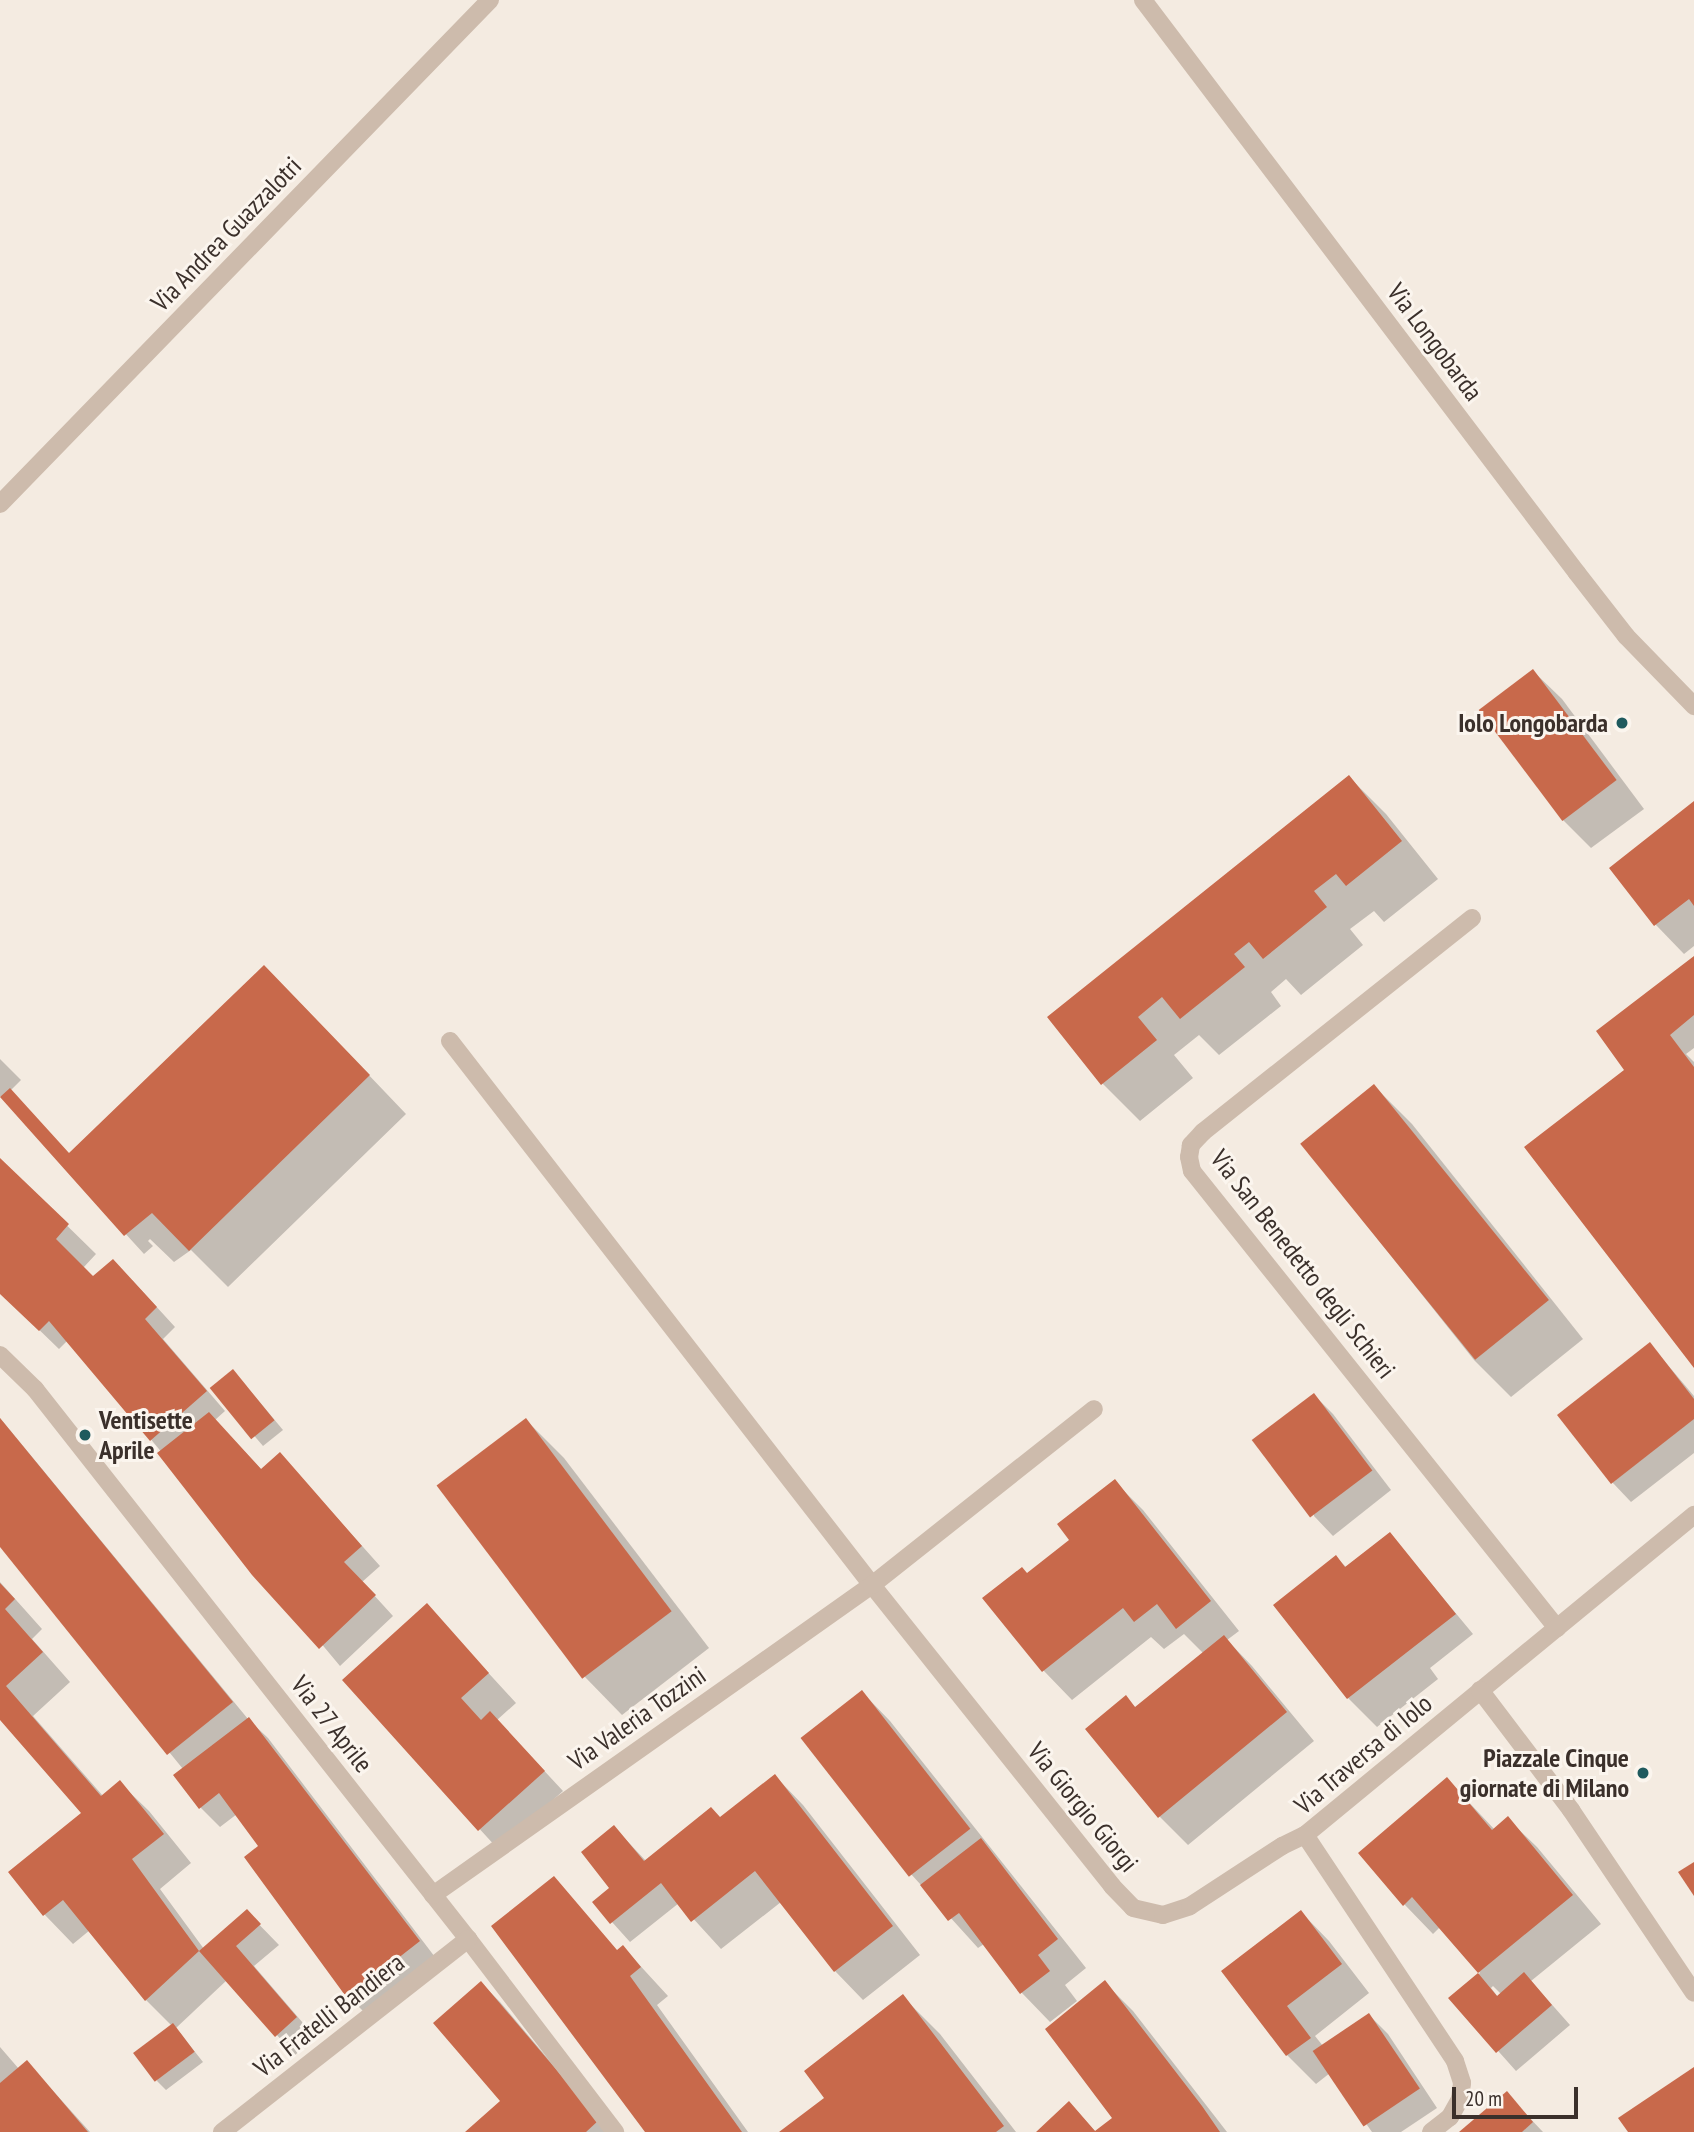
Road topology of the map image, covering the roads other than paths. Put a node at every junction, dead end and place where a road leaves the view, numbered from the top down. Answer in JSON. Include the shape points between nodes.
{"nodes":[{"id":1,"x":490,"y":0,"type":"edge"},
{"id":2,"x":1143,"y":0,"type":"edge"},
{"id":3,"x":0,"y":504,"type":"edge"},
{"id":4,"x":1694,"y":706,"type":"edge"},
{"id":5,"x":1472,"y":918,"type":"dead end"},
{"id":6,"x":450,"y":1041,"type":"dead end"},
{"id":7,"x":0,"y":1355,"type":"edge"},
{"id":8,"x":1094,"y":1409,"type":"dead end"},
{"id":9,"x":1694,"y":1515,"type":"edge"},
{"id":10,"x":872,"y":1585,"type":"junction"},
{"id":11,"x":1557,"y":1628,"type":"junction"},
{"id":12,"x":1480,"y":1690,"type":"junction"},
{"id":13,"x":1304,"y":1835,"type":"junction"},
{"id":14,"x":433,"y":1895,"type":"junction"},
{"id":15,"x":468,"y":1939,"type":"junction"},
{"id":16,"x":1694,"y":1993,"type":"edge"},
{"id":17,"x":222,"y":2132,"type":"edge"},
{"id":18,"x":615,"y":2132,"type":"edge"},
{"id":19,"x":1431,"y":2132,"type":"edge"}],
"edges":[{"from":1,"to":3,"type":"street","name":"Via Andrea Guazzalotri"},
{"from":2,"to":4,"type":"street","name":"Via Longobarda","via":[[1610,615]]},
{"from":5,"to":11,"type":"street","name":"Via San Benedetto degli Schieri","via":[[1203,1132],[1191,1145],[1189,1157],[1198,1179]]},
{"from":6,"to":10,"type":"street","name":"Via Giorgio Giorgi"},
{"from":7,"to":14,"type":"street","name":"Via 27 Aprile","via":[[35,1390]]},
{"from":8,"to":10,"type":"street","name":"Via Valeria Tozzini"},
{"from":9,"to":11,"type":"street","name":"Via Traversa di Iolo"},
{"from":10,"to":13,"type":"street","name":"Via Giorgio Giorgi","via":[[1133,1908],[1163,1915],[1189,1906]]},
{"from":10,"to":14,"type":"street","name":"Via Valeria Tozzini"},
{"from":11,"to":12,"type":"street","name":"Via Traversa di Iolo"},
{"from":12,"to":13,"type":"street","name":"Via Traversa di Iolo"},
{"from":12,"to":16,"type":"street","via":[[1564,1800]]},
{"from":13,"to":19,"type":"street","name":"Via Traversa di Iolo","via":[[1455,2061],[1462,2083],[1460,2099],[1450,2117]]},
{"from":14,"to":15,"type":"street","name":"Via 27 Aprile"},
{"from":15,"to":17,"type":"street","name":"Via Fratelli Bandiera"},
{"from":15,"to":18,"type":"street","name":"Via 27 Aprile"}]}
